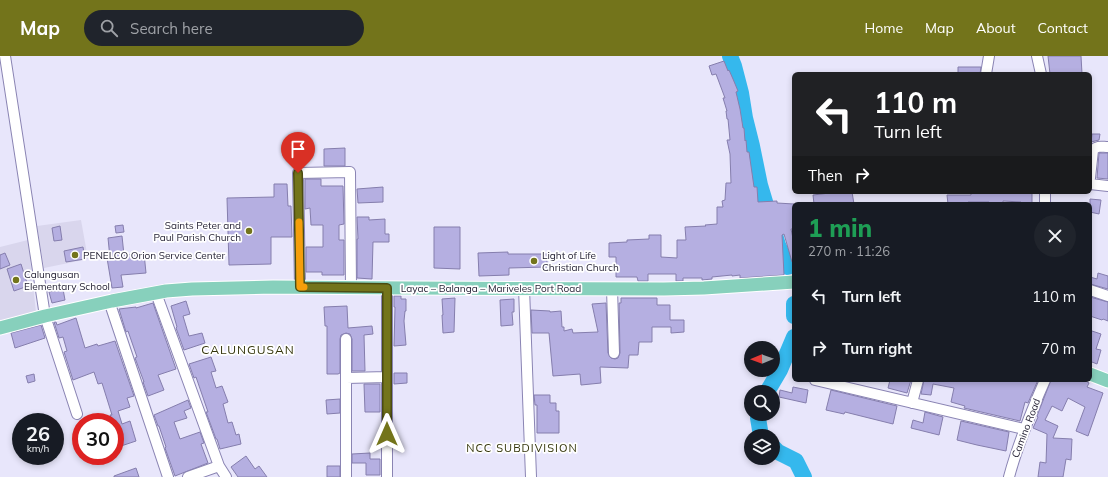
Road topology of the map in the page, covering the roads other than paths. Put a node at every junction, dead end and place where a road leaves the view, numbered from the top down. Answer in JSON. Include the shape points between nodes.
{"nodes":[{"id":1,"x":5,"y":56,"type":"edge"},
{"id":2,"x":989,"y":56,"type":"edge"},
{"id":3,"x":1037,"y":56,"type":"edge"},
{"id":4,"x":986,"y":72,"type":"edge"},
{"id":5,"x":1041,"y":72,"type":"edge"},
{"id":6,"x":1108,"y":147,"type":"edge"},
{"id":7,"x":1092,"y":159,"type":"edge"},
{"id":8,"x":1092,"y":184,"type":"edge"},
{"id":9,"x":1108,"y":186,"type":"edge"},
{"id":10,"x":792,"y":282,"type":"edge"},
{"id":11,"x":300,"y":287,"type":"junction"},
{"id":12,"x":351,"y":288,"type":"junction"},
{"id":13,"x":387,"y":288,"type":"junction"},
{"id":14,"x":524,"y":288,"type":"junction"},
{"id":15,"x":612,"y":289,"type":"junction"},
{"id":16,"x":1092,"y":291,"type":"edge"},
{"id":17,"x":156,"y":293,"type":"junction"},
{"id":18,"x":1108,"y":296,"type":"edge"},
{"id":19,"x":109,"y":301,"type":"junction"},
{"id":20,"x":45,"y":316,"type":"junction"},
{"id":21,"x":0,"y":328,"type":"edge"},
{"id":22,"x":346,"y":339,"type":"dead end"},
{"id":23,"x":614,"y":354,"type":"dead end"},
{"id":24,"x":1092,"y":375,"type":"edge"},
{"id":25,"x":387,"y":377,"type":"junction"},
{"id":26,"x":346,"y":378,"type":"junction"},
{"id":27,"x":1108,"y":381,"type":"edge"},
{"id":28,"x":823,"y":382,"type":"edge"},
{"id":29,"x":917,"y":382,"type":"edge"},
{"id":30,"x":1044,"y":382,"type":"edge"},
{"id":31,"x":912,"y":403,"type":"junction"},
{"id":32,"x":77,"y":413,"type":"edge"},
{"id":33,"x":1024,"y":429,"type":"junction"},
{"id":34,"x":218,"y":466,"type":"junction"},
{"id":35,"x":168,"y":477,"type":"edge"},
{"id":36,"x":188,"y":477,"type":"edge"},
{"id":37,"x":226,"y":477,"type":"edge"},
{"id":38,"x":346,"y":477,"type":"edge"},
{"id":39,"x":387,"y":477,"type":"edge"},
{"id":40,"x":531,"y":477,"type":"edge"},
{"id":41,"x":1009,"y":477,"type":"edge"}],
"edges":[{"from":1,"to":20,"type":"street"},
{"from":2,"to":4,"type":"street"},
{"from":3,"to":5,"type":"street"},
{"from":6,"to":7,"type":"street","via":[[1100,146],[1093,150]]},
{"from":8,"to":9,"type":"street"},
{"from":10,"to":15,"type":"main road","name":"Layac – Balanga – Mariveles Port Road","via":[[704,288]]},
{"from":11,"to":12,"type":"main road","name":"Layac – Balanga – Mariveles Port Road"},
{"from":11,"to":12,"type":"street","via":[[298,173],[350,172]]},
{"from":11,"to":17,"type":"main road","name":"Layac – Balanga – Mariveles Port Road","via":[[192,289]]},
{"from":12,"to":13,"type":"main road","name":"Layac – Balanga – Mariveles Port Road"},
{"from":13,"to":14,"type":"main road","name":"Layac – Balanga – Mariveles Port Road"},
{"from":13,"to":25,"type":"street"},
{"from":14,"to":15,"type":"main road","name":"Layac – Balanga – Mariveles Port Road"},
{"from":14,"to":40,"type":"street"},
{"from":15,"to":23,"type":"street"},
{"from":16,"to":18,"type":"street"},
{"from":17,"to":19,"type":"main road","name":"Layac – Balanga – Mariveles Port Road"},
{"from":17,"to":34,"type":"street"},
{"from":19,"to":20,"type":"main road","name":"Layac – Balanga – Mariveles Port Road"},
{"from":19,"to":35,"type":"street"},
{"from":20,"to":21,"type":"main road","name":"Layac – Balanga – Mariveles Port Road"},
{"from":20,"to":32,"type":"street"},
{"from":22,"to":26,"type":"street"},
{"from":24,"to":27,"type":"main road"},
{"from":25,"to":26,"type":"street"},
{"from":25,"to":39,"type":"street"},
{"from":26,"to":38,"type":"street"},
{"from":28,"to":31,"type":"street"},
{"from":29,"to":31,"type":"street"},
{"from":30,"to":33,"type":"street","name":"Camino Road"},
{"from":31,"to":33,"type":"street"},
{"from":33,"to":41,"type":"street","name":"Camino Road"},
{"from":34,"to":36,"type":"street"},
{"from":34,"to":37,"type":"street"}]}
